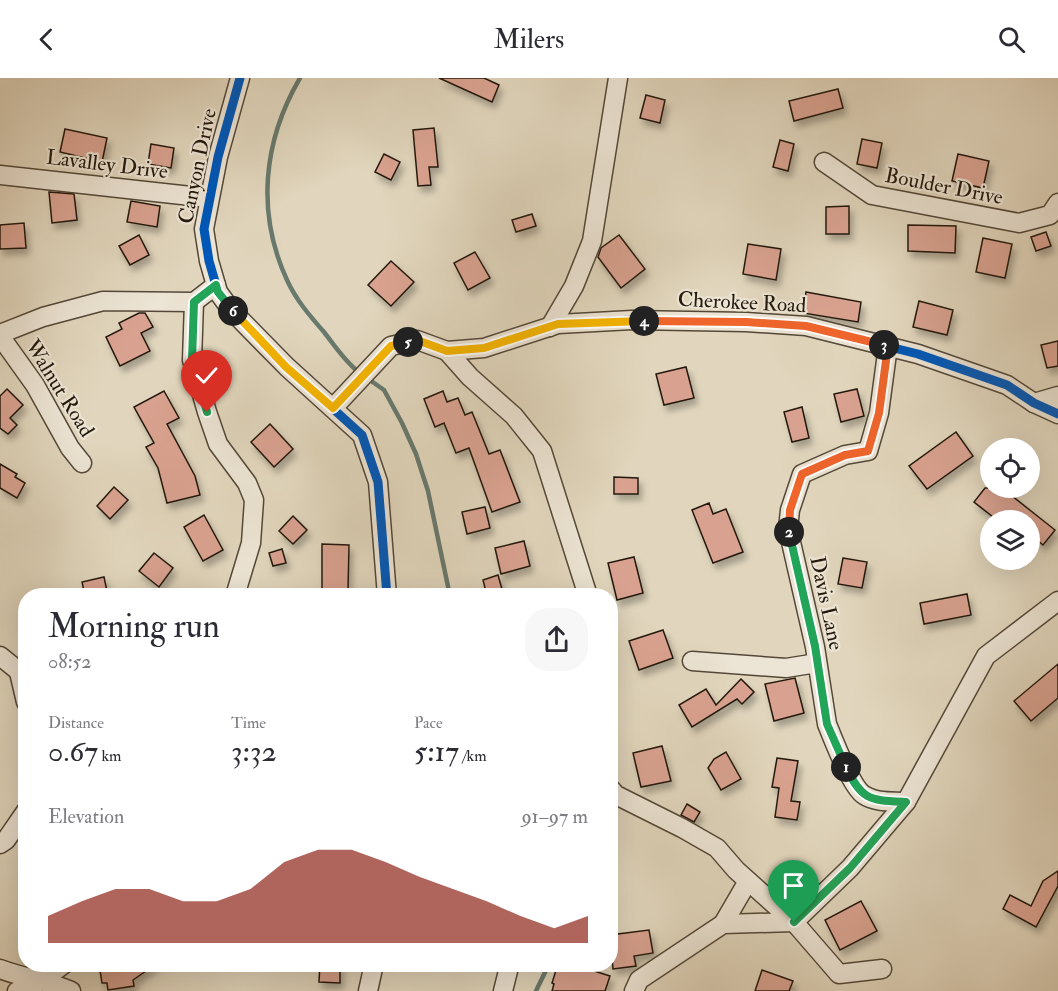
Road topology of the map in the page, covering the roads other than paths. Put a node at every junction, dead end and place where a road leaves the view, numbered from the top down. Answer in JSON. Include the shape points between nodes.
{"nodes":[{"id":1,"x":240,"y":78,"type":"edge"},
{"id":2,"x":618,"y":78,"type":"edge"},
{"id":3,"x":824,"y":162,"type":"dead end"},
{"id":4,"x":0,"y":175,"type":"edge"},
{"id":5,"x":209,"y":198,"type":"junction"},
{"id":6,"x":1058,"y":203,"type":"edge"},
{"id":7,"x":216,"y":285,"type":"junction"},
{"id":8,"x":194,"y":302,"type":"junction"},
{"id":9,"x":550,"y":327,"type":"junction"},
{"id":10,"x":0,"y":335,"type":"edge"},
{"id":11,"x":888,"y":346,"type":"junction"},
{"id":12,"x":447,"y":351,"type":"junction"},
{"id":13,"x":1058,"y":396,"type":"edge"},
{"id":14,"x":1034,"y":403,"type":"junction"},
{"id":15,"x":333,"y":408,"type":"junction"},
{"id":16,"x":1058,"y":414,"type":"edge"},
{"id":17,"x":81,"y":463,"type":"dead end"},
{"id":18,"x":238,"y":588,"type":"edge"},
{"id":19,"x":386,"y":588,"type":"edge"},
{"id":20,"x":585,"y":588,"type":"edge"},
{"id":21,"x":1058,"y":601,"type":"edge"},
{"id":22,"x":0,"y":656,"type":"edge"},
{"id":23,"x":692,"y":661,"type":"dead end"},
{"id":24,"x":817,"y":663,"type":"junction"},
{"id":25,"x":18,"y":672,"type":"edge"},
{"id":26,"x":618,"y":796,"type":"edge"},
{"id":27,"x":906,"y":802,"type":"junction"},
{"id":28,"x":18,"y":823,"type":"edge"},
{"id":29,"x":0,"y":844,"type":"edge"},
{"id":30,"x":748,"y":881,"type":"junction"},
{"id":31,"x":794,"y":922,"type":"junction"},
{"id":32,"x":723,"y":924,"type":"junction"},
{"id":33,"x":0,"y":969,"type":"edge"},
{"id":34,"x":882,"y":969,"type":"dead end"},
{"id":35,"x":54,"y":972,"type":"edge"},
{"id":36,"x":372,"y":972,"type":"edge"},
{"id":37,"x":508,"y":972,"type":"edge"},
{"id":38,"x":42,"y":981,"type":"junction"},
{"id":39,"x":17,"y":991,"type":"edge"},
{"id":40,"x":72,"y":991,"type":"edge"},
{"id":41,"x":368,"y":991,"type":"edge"},
{"id":42,"x":503,"y":991,"type":"edge"},
{"id":43,"x":634,"y":991,"type":"edge"}],
"edges":[{"from":1,"to":5,"type":"street","name":"Canyon Drive"},
{"from":2,"to":9,"type":"street","via":[[592,241]]},
{"from":3,"to":6,"type":"street","name":"Boulder Drive","via":[[872,195],[1019,223],[1050,215]]},
{"from":4,"to":5,"type":"street","name":"Lavalley Drive"},
{"from":5,"to":7,"type":"street","name":"Canyon Drive","via":[[204,229]]},
{"from":7,"to":8,"type":"street"},
{"from":7,"to":15,"type":"street","name":"Canyon Drive","via":[[232,311]]},
{"from":8,"to":10,"type":"street","name":"Walnut Road","via":[[103,301],[43,317]]},
{"from":8,"to":18,"type":"street","via":[[192,360],[207,412],[218,444],[248,483],[254,500],[251,543]]},
{"from":9,"to":11,"type":"street","name":"Cherokee Road","via":[[632,320],[746,322],[806,326]]},
{"from":9,"to":12,"type":"street","name":"Cherokee Road","via":[[484,348]]},
{"from":10,"to":17,"type":"street","name":"Walnut Road","via":[[36,385]]},
{"from":11,"to":14,"type":"street","name":"Cherokee Road","via":[[1007,385]]},
{"from":11,"to":24,"type":"street","name":"Davis Lane","via":[[879,413],[868,451],[845,455],[802,474],[790,510],[788,529]]},
{"from":12,"to":15,"type":"street","name":"Cherokee Road","via":[[417,340],[391,346]]},
{"from":12,"to":20,"type":"street","via":[[514,416],[542,451]]},
{"from":13,"to":14,"type":"street"},
{"from":14,"to":16,"type":"street","name":"Cherokee Road"},
{"from":15,"to":19,"type":"street","name":"Canyon Drive","via":[[362,435],[378,482]]},
{"from":21,"to":27,"type":"street","via":[[986,656]]},
{"from":22,"to":25,"type":"street"},
{"from":23,"to":24,"type":"street","via":[[786,668]]},
{"from":24,"to":27,"type":"street","name":"Davis Lane","via":[[827,724],[854,782],[863,795],[879,801]]},
{"from":26,"to":30,"type":"street","via":[[717,848]]},
{"from":27,"to":31,"type":"street","via":[[850,868]]},
{"from":28,"to":29,"type":"street"},
{"from":30,"to":31,"type":"street"},
{"from":30,"to":32,"type":"street"},
{"from":31,"to":32,"type":"street"},
{"from":31,"to":34,"type":"street","via":[[839,974]]},
{"from":32,"to":43,"type":"street","via":[[639,980]]},
{"from":33,"to":38,"type":"street"},
{"from":35,"to":38,"type":"street"},
{"from":36,"to":41,"type":"street"},
{"from":37,"to":42,"type":"street"},
{"from":38,"to":39,"type":"street"},
{"from":38,"to":40,"type":"street"}]}
